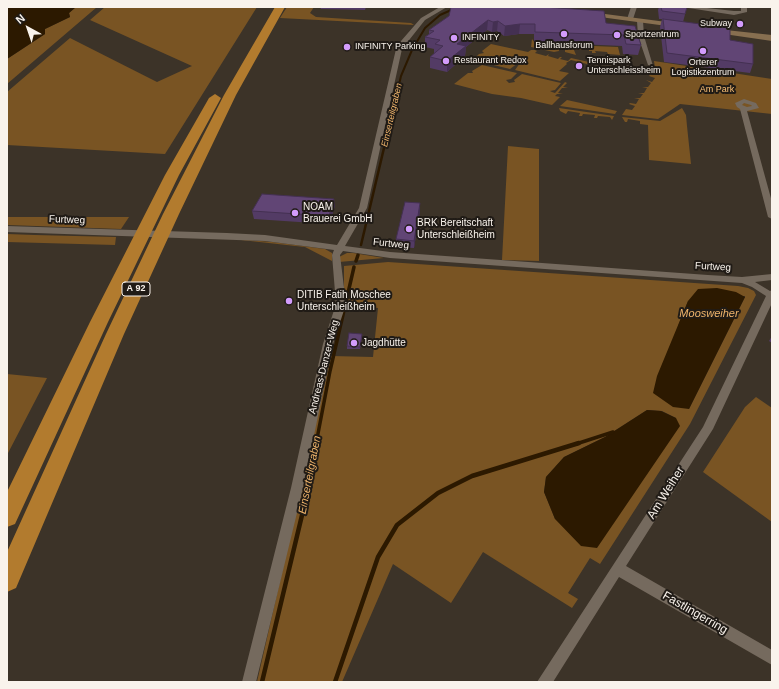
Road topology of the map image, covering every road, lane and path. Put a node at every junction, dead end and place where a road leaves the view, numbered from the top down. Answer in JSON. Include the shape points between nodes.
{"nodes":[{"id":1,"x":269,"y":7,"type":"edge"},
{"id":2,"x":280,"y":7,"type":"edge"},
{"id":3,"x":444,"y":7,"type":"edge"},
{"id":4,"x":634,"y":7,"type":"edge"},
{"id":5,"x":685,"y":7,"type":"edge"},
{"id":6,"x":744,"y":9,"type":"edge"},
{"id":7,"x":577,"y":12,"type":"edge"},
{"id":8,"x":630,"y":19,"type":"junction"},
{"id":9,"x":640,"y":21,"type":"junction"},
{"id":10,"x":687,"y":27,"type":"edge"},
{"id":11,"x":702,"y":29,"type":"edge"},
{"id":12,"x":772,"y":38,"type":"edge"},
{"id":13,"x":650,"y":65,"type":"dead end"},
{"id":14,"x":743,"y":108,"type":"dead end"},
{"id":15,"x":772,"y":217,"type":"edge"},
{"id":16,"x":7,"y":229,"type":"edge"},
{"id":17,"x":339,"y":248,"type":"junction"},
{"id":18,"x":772,"y":276,"type":"edge"},
{"id":19,"x":742,"y":280,"type":"junction"},
{"id":20,"x":771,"y":294,"type":"edge"},
{"id":21,"x":7,"y":517,"type":"edge"},
{"id":22,"x":618,"y":569,"type":"junction"},
{"id":23,"x":7,"y":580,"type":"edge"},
{"id":24,"x":772,"y":658,"type":"edge"},
{"id":25,"x":249,"y":682,"type":"edge"},
{"id":26,"x":544,"y":682,"type":"edge"}],
"edges":[{"from":1,"to":21,"type":"highway","number":"A 92","via":[[172,175]]},
{"from":2,"to":23,"type":"highway","number":"A 92","via":[[230,95],[171,214],[115,334]]},
{"from":3,"to":17,"type":"street","name":"Andreas-Danzer-Weg","via":[[423,19],[399,49],[363,208]]},
{"from":4,"to":8,"type":"street"},
{"from":5,"to":6,"type":"street","via":[[734,13]]},
{"from":7,"to":8,"type":"main road"},
{"from":8,"to":9,"type":"main road"},
{"from":9,"to":10,"type":"main road"},
{"from":9,"to":13,"type":"street","via":[[641,36]]},
{"from":11,"to":12,"type":"main road"},
{"from":14,"to":15,"type":"street"},
{"from":16,"to":17,"type":"street","name":"Furtweg","via":[[266,238]]},
{"from":17,"to":19,"type":"street","name":"Furtweg","via":[[390,256]]},
{"from":17,"to":25,"type":"street","name":"Andreas-Danzer-Weg","via":[[335,264],[341,304],[328,344],[297,488]]},
{"from":18,"to":19,"type":"street","name":"Furtweg"},
{"from":19,"to":20,"type":"street","name":"Am Weiher"},
{"from":20,"to":22,"type":"street","name":"Am Weiher","via":[[707,429]]},
{"from":22,"to":24,"type":"street","name":"Fastlingerring"},
{"from":22,"to":26,"type":"street","name":"Am Weiher"}]}
